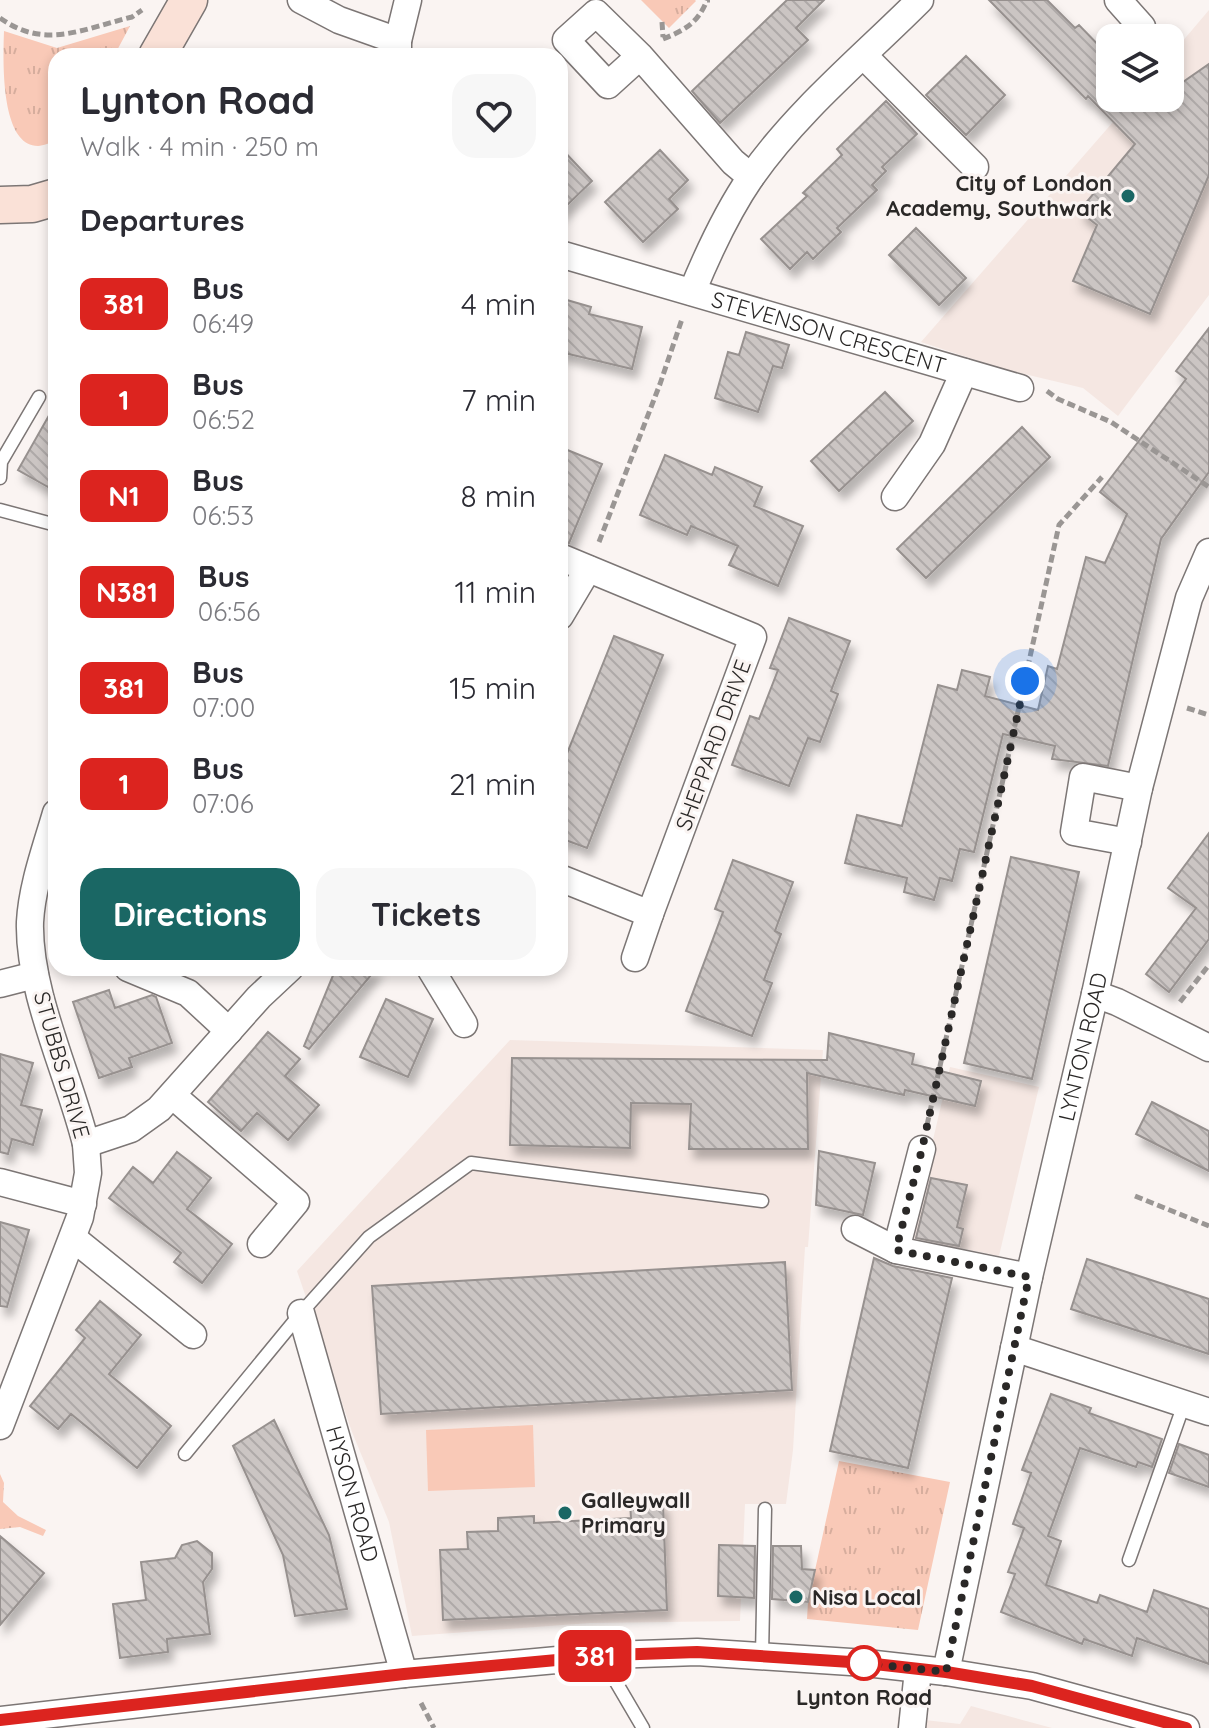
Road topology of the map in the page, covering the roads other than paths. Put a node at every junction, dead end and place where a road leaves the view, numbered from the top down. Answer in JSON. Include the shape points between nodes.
{"nodes":[{"id":1,"x":189,"y":0,"type":"edge"},
{"id":2,"x":301,"y":0,"type":"edge"},
{"id":3,"x":408,"y":0,"type":"edge"},
{"id":4,"x":920,"y":0,"type":"edge"},
{"id":5,"x":1118,"y":0,"type":"edge"},
{"id":6,"x":1139,"y":24,"type":"edge"},
{"id":7,"x":162,"y":48,"type":"edge"},
{"id":8,"x":396,"y":48,"type":"edge"},
{"id":9,"x":398,"y":48,"type":"edge"},
{"id":10,"x":647,"y":52,"type":"road end"},
{"id":11,"x":864,"y":56,"type":"junction"},
{"id":12,"x":975,"y":167,"type":"dead end"},
{"id":13,"x":751,"y":177,"type":"junction"},
{"id":14,"x":48,"y":199,"type":"edge"},
{"id":15,"x":0,"y":205,"type":"edge"},
{"id":16,"x":568,"y":257,"type":"edge"},
{"id":17,"x":687,"y":304,"type":"junction"},
{"id":18,"x":964,"y":372,"type":"junction"},
{"id":19,"x":1020,"y":388,"type":"dead end"},
{"id":20,"x":39,"y":397,"type":"dead end"},
{"id":21,"x":0,"y":478,"type":"edge"},
{"id":22,"x":895,"y":497,"type":"dead end"},
{"id":23,"x":0,"y":510,"type":"edge"},
{"id":24,"x":48,"y":523,"type":"edge"},
{"id":25,"x":1209,"y":552,"type":"edge"},
{"id":26,"x":568,"y":557,"type":"edge"},
{"id":27,"x":592,"y":558,"type":"junction"},
{"id":28,"x":568,"y":602,"type":"edge"},
{"id":29,"x":1139,"y":788,"type":"junction"},
{"id":30,"x":1128,"y":842,"type":"junction"},
{"id":31,"x":48,"y":847,"type":"edge"},
{"id":32,"x":568,"y":881,"type":"edge"},
{"id":33,"x":650,"y":914,"type":"junction"},
{"id":34,"x":635,"y":958,"type":"dead end"},
{"id":35,"x":35,"y":975,"type":"junction"},
{"id":36,"x":147,"y":976,"type":"edge"},
{"id":37,"x":282,"y":976,"type":"edge"},
{"id":38,"x":435,"y":976,"type":"edge"},
{"id":39,"x":0,"y":984,"type":"edge"},
{"id":40,"x":1095,"y":994,"type":"junction"},
{"id":41,"x":464,"y":1024,"type":"dead end"},
{"id":42,"x":229,"y":1031,"type":"junction"},
{"id":43,"x":1209,"y":1048,"type":"edge"},
{"id":44,"x":172,"y":1095,"type":"junction"},
{"id":45,"x":86,"y":1144,"type":"junction"},
{"id":46,"x":922,"y":1149,"type":"road end"},
{"id":47,"x":0,"y":1182,"type":"edge"},
{"id":48,"x":762,"y":1201,"type":"dead end"},
{"id":49,"x":83,"y":1204,"type":"junction"},
{"id":50,"x":855,"y":1229,"type":"dead end"},
{"id":51,"x":73,"y":1238,"type":"junction"},
{"id":52,"x":261,"y":1244,"type":"dead end"},
{"id":53,"x":896,"y":1250,"type":"junction"},
{"id":54,"x":1029,"y":1277,"type":"junction"},
{"id":55,"x":301,"y":1313,"type":"junction"},
{"id":56,"x":193,"y":1335,"type":"dead end"},
{"id":57,"x":1014,"y":1348,"type":"junction"},
{"id":58,"x":10,"y":1377,"type":"edge"},
{"id":59,"x":1184,"y":1404,"type":"junction"},
{"id":60,"x":1209,"y":1412,"type":"edge"},
{"id":61,"x":0,"y":1426,"type":"edge"},
{"id":62,"x":185,"y":1454,"type":"dead end"},
{"id":63,"x":765,"y":1509,"type":"dead end"},
{"id":64,"x":1129,"y":1560,"type":"dead end"},
{"id":65,"x":611,"y":1655,"type":"junction"},
{"id":66,"x":762,"y":1655,"type":"junction"},
{"id":67,"x":918,"y":1670,"type":"junction"},
{"id":68,"x":946,"y":1672,"type":"junction"},
{"id":69,"x":404,"y":1674,"type":"junction"},
{"id":70,"x":0,"y":1720,"type":"edge"},
{"id":71,"x":643,"y":1728,"type":"edge"},
{"id":72,"x":912,"y":1728,"type":"edge"},
{"id":73,"x":1186,"y":1728,"type":"edge"}],
"edges":[{"from":1,"to":7,"type":"main road"},
{"from":2,"to":8,"type":"street"},
{"from":3,"to":9,"type":"street"},
{"from":4,"to":11,"type":"street","name":"STEVENSON CRESCENT"},
{"from":5,"to":6,"type":"street"},
{"from":10,"to":13,"type":"street","via":[[733,162]]},
{"from":11,"to":12,"type":"street"},
{"from":11,"to":13,"type":"street","name":"STEVENSON CRESCENT","via":[[795,123]]},
{"from":13,"to":17,"type":"street","name":"STEVENSON CRESCENT"},
{"from":14,"to":15,"type":"main road"},
{"from":16,"to":17,"type":"street","name":"STEVENSON CRESCENT"},
{"from":17,"to":18,"type":"street","name":"STEVENSON CRESCENT"},
{"from":18,"to":19,"type":"street","name":"STEVENSON CRESCENT"},
{"from":18,"to":22,"type":"street","name":"STEVENSON CRESCENT","via":[[932,444]]},
{"from":20,"to":21,"type":"lane","via":[[1,462]]},
{"from":23,"to":24,"type":"lane"},
{"from":25,"to":29,"type":"street","name":"LYNTON ROAD","via":[[1189,598]]},
{"from":26,"to":27,"type":"street","name":"SHEPPARD DRIVE"},
{"from":27,"to":28,"type":"street"},
{"from":27,"to":33,"type":"street","name":"SHEPPARD DRIVE","via":[[753,637]]},
{"from":29,"to":30,"type":"street","name":"LYNTON ROAD"},
{"from":29,"to":30,"type":"street","via":[[1083,777],[1074,832]]},
{"from":30,"to":40,"type":"street","name":"LYNTON ROAD"},
{"from":31,"to":35,"type":"street","name":"STUBBS DRIVE","via":[[31,918]]},
{"from":32,"to":33,"type":"street"},
{"from":33,"to":34,"type":"street","name":"SHEPPARD DRIVE"},
{"from":35,"to":39,"type":"street","name":"STUBBS DRIVE"},
{"from":35,"to":45,"type":"street","name":"STUBBS DRIVE"},
{"from":36,"to":42,"type":"street","via":[[188,993]]},
{"from":37,"to":42,"type":"street"},
{"from":38,"to":41,"type":"street"},
{"from":40,"to":43,"type":"street"},
{"from":40,"to":54,"type":"street","name":"LYNTON ROAD"},
{"from":42,"to":44,"type":"street"},
{"from":44,"to":45,"type":"street","via":[[131,1129]]},
{"from":44,"to":52,"type":"street","via":[[296,1202]]},
{"from":45,"to":49,"type":"street","name":"STUBBS DRIVE"},
{"from":46,"to":53,"type":"street"},
{"from":47,"to":49,"type":"street"},
{"from":48,"to":55,"type":"lane","via":[[471,1163],[369,1237]]},
{"from":49,"to":51,"type":"street","name":"STUBBS DRIVE"},
{"from":50,"to":53,"type":"street"},
{"from":51,"to":56,"type":"street"},
{"from":51,"to":58,"type":"street","name":"STUBBS DRIVE"},
{"from":53,"to":54,"type":"street"},
{"from":54,"to":57,"type":"street","name":"LYNTON ROAD"},
{"from":55,"to":62,"type":"lane"},
{"from":55,"to":69,"type":"street","name":"HYSON ROAD"},
{"from":57,"to":59,"type":"street"},
{"from":57,"to":68,"type":"street","name":"LYNTON ROAD"},
{"from":58,"to":61,"type":"street","name":"STUBBS DRIVE"},
{"from":59,"to":60,"type":"street"},
{"from":59,"to":64,"type":"lane"},
{"from":63,"to":66,"type":"lane"},
{"from":65,"to":66,"type":"street"},
{"from":65,"to":69,"type":"street"},
{"from":65,"to":71,"type":"lane","via":[[616,1682]]},
{"from":66,"to":67,"type":"street"},
{"from":67,"to":68,"type":"street"},
{"from":67,"to":72,"type":"street"},
{"from":68,"to":73,"type":"street","via":[[1032,1686]]},
{"from":69,"to":70,"type":"street"}]}
